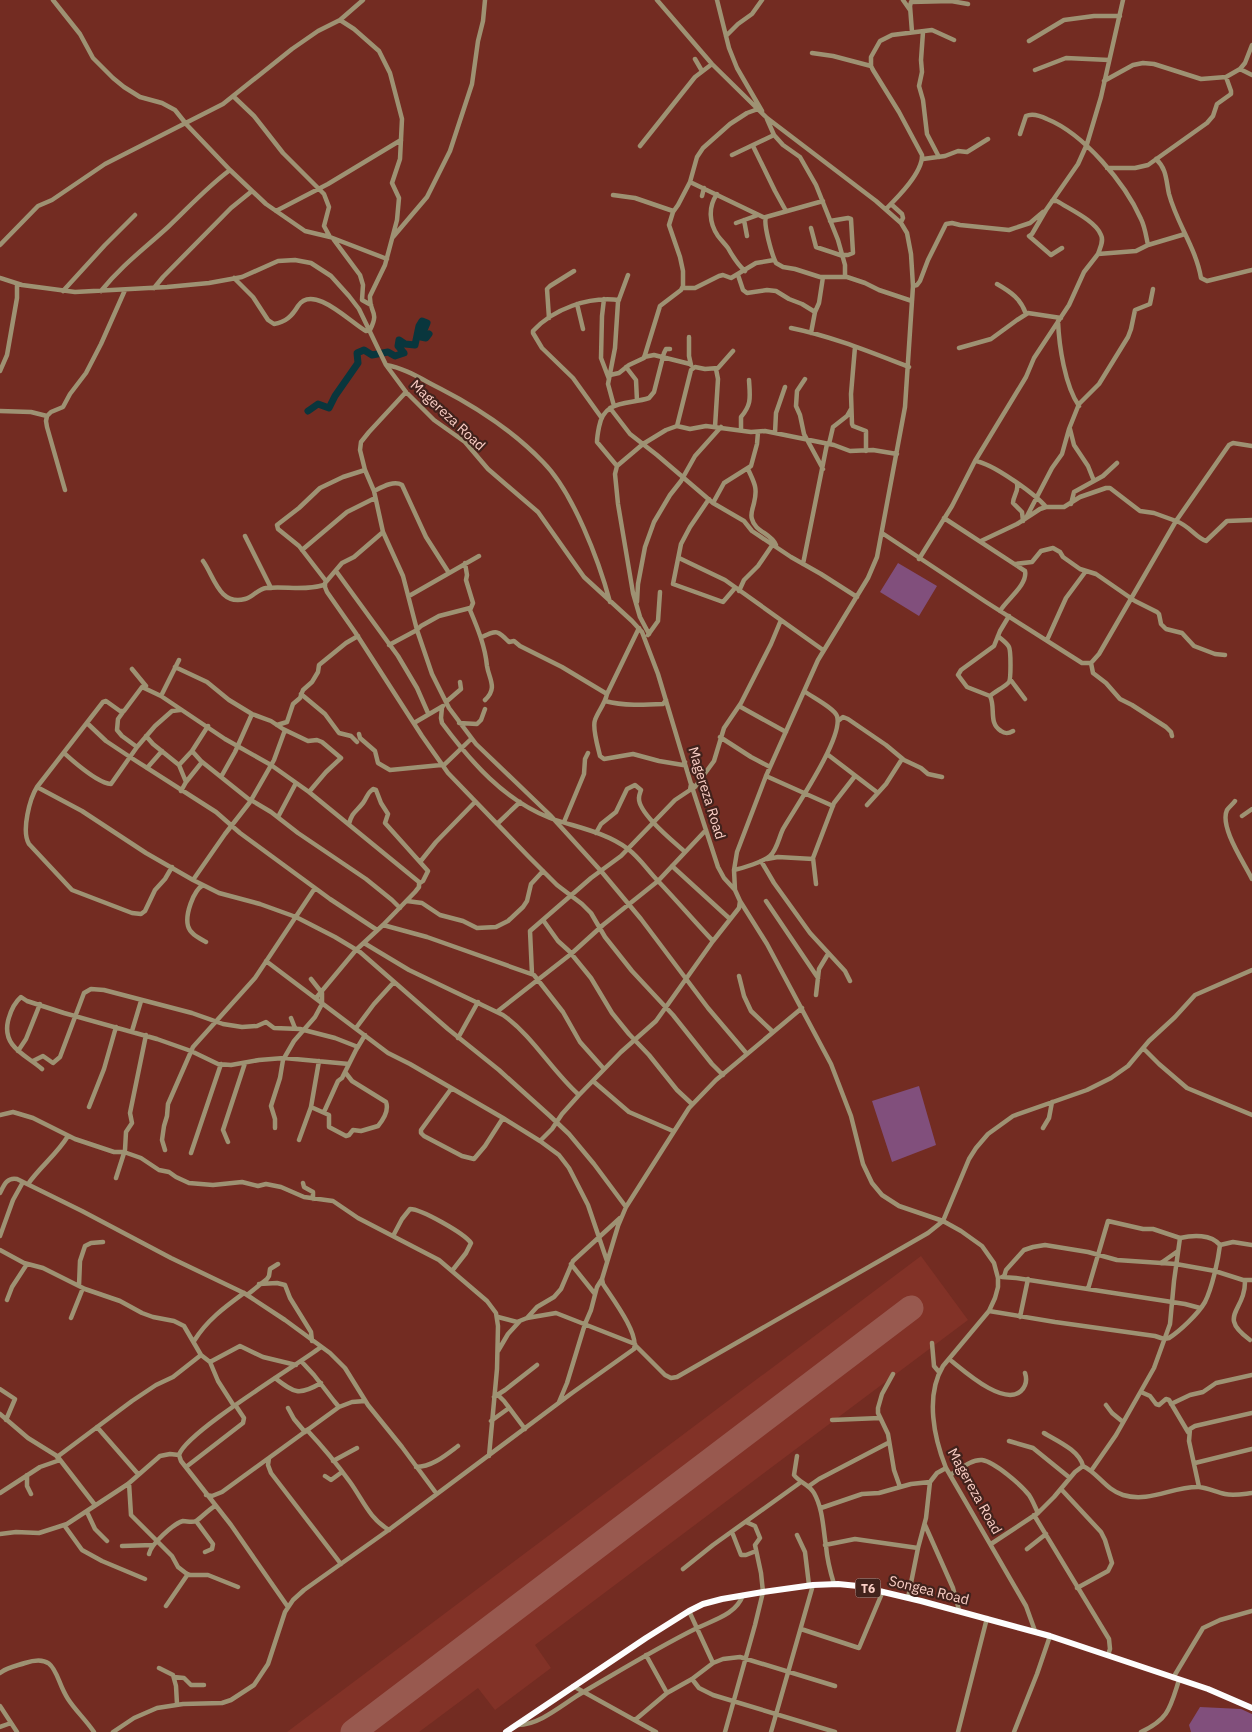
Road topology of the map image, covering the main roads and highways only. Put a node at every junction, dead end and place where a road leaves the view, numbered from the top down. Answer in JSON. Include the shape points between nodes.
{"nodes":[{"id":1,"x":1252,"y":1708,"type":"edge"},
{"id":2,"x":506,"y":1732,"type":"edge"}],
"edges":[{"from":1,"to":2,"type":"highway","name":"Songea Road","number":"T6","via":[[1213,1691],[1035,1631],[883,1591],[834,1584],[743,1595],[703,1604]]}]}
